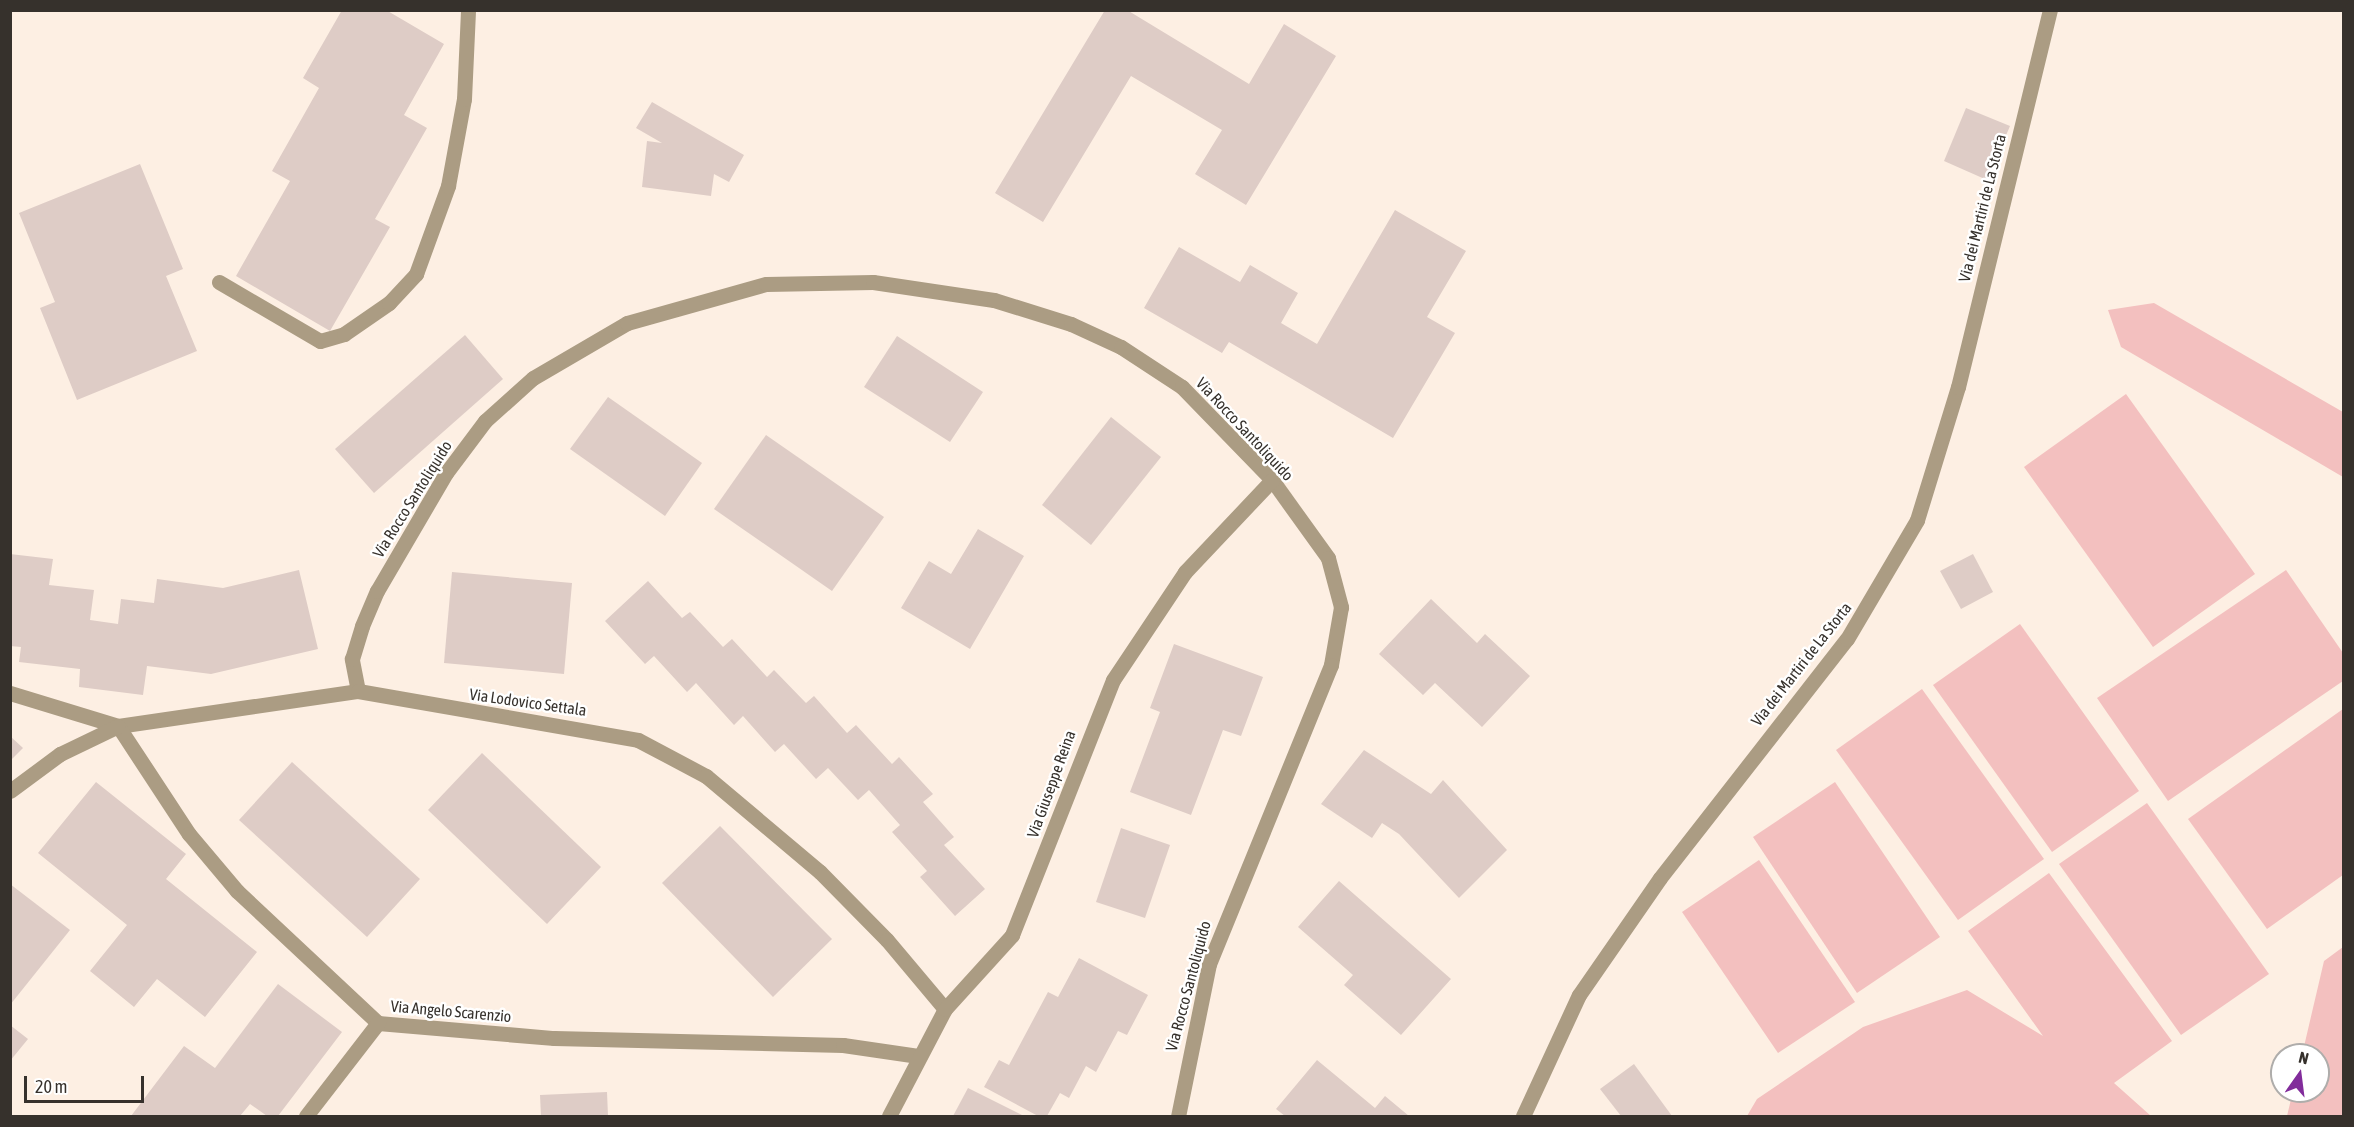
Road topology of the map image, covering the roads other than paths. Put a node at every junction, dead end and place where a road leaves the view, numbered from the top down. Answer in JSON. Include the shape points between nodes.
{"nodes":[{"id":1,"x":468,"y":10,"type":"edge"},
{"id":2,"x":2050,"y":10,"type":"edge"},
{"id":3,"x":219,"y":282,"type":"dead end"},
{"id":4,"x":1272,"y":480,"type":"junction"},
{"id":5,"x":358,"y":691,"type":"junction"},
{"id":6,"x":10,"y":693,"type":"edge"},
{"id":7,"x":118,"y":726,"type":"junction"},
{"id":8,"x":10,"y":791,"type":"edge"},
{"id":9,"x":945,"y":1009,"type":"junction"},
{"id":10,"x":378,"y":1023,"type":"junction"},
{"id":11,"x":918,"y":1056,"type":"junction"},
{"id":12,"x":306,"y":1116,"type":"edge"},
{"id":13,"x":889,"y":1116,"type":"edge"},
{"id":14,"x":1178,"y":1116,"type":"edge"},
{"id":15,"x":1523,"y":1116,"type":"edge"}],
"edges":[{"from":1,"to":3,"type":"street","via":[[464,99],[448,186],[416,274],[380,309],[344,334],[320,341]]},
{"from":2,"to":15,"type":"street","name":"Via dei Martiri de La Storta","via":[[1958,387],[1917,520],[1847,639],[1660,878],[1579,995]]},
{"from":4,"to":5,"type":"street","name":"Via Rocco Santoliquido","via":[[1182,387],[1121,347],[1047,315],[969,294],[873,282],[804,281],[734,290],[664,309],[596,338],[533,378],[485,421],[446,473],[377,591],[352,659]]},
{"from":4,"to":9,"type":"street","name":"Via Giuseppe Reina","via":[[1185,572],[1113,680],[1012,934]]},
{"from":4,"to":14,"type":"street","name":"Via Rocco Santoliquido","via":[[1328,558],[1339,589],[1341,625],[1315,708],[1209,964]]},
{"from":5,"to":7,"type":"street","name":"Via Lodovico Settala"},
{"from":5,"to":9,"type":"street","name":"Via Lodovico Settala","via":[[458,711],[588,728],[638,740],[683,760],[820,872],[887,939]]},
{"from":6,"to":7,"type":"street","name":"Via Lodovico Settala"},
{"from":7,"to":8,"type":"street","via":[[60,754]]},
{"from":7,"to":10,"type":"street","name":"Via Angelo Scarenzio","via":[[189,834],[237,891]]},
{"from":9,"to":11,"type":"street","name":"Via Giuseppe Reina"},
{"from":10,"to":11,"type":"street","name":"Via Angelo Scarenzio","via":[[554,1038],[843,1045]]},
{"from":10,"to":12,"type":"street"},
{"from":11,"to":13,"type":"street","name":"Via Giuseppe Reina"}]}
